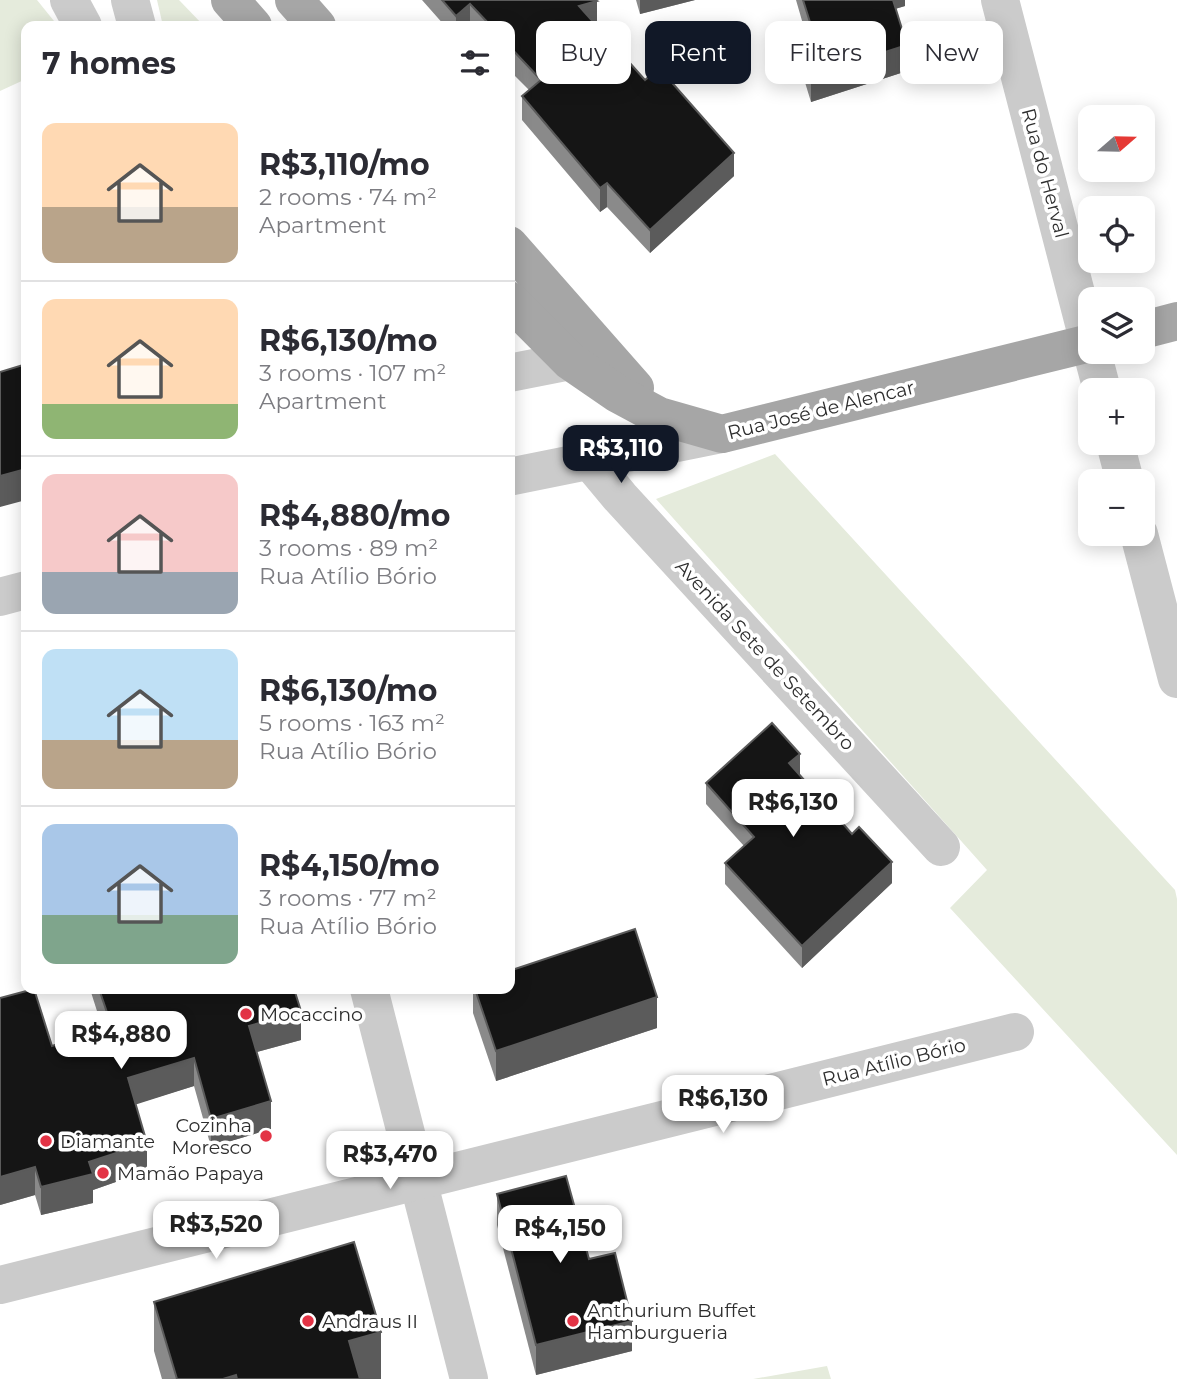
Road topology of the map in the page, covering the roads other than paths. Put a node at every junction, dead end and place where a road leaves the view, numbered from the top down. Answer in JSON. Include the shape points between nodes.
{"nodes":[{"id":1,"x":69,"y":0,"type":"edge"},
{"id":2,"x":130,"y":0,"type":"edge"},
{"id":3,"x":230,"y":0,"type":"edge"},
{"id":4,"x":294,"y":0,"type":"edge"},
{"id":5,"x":1000,"y":0,"type":"edge"},
{"id":6,"x":80,"y":21,"type":"edge"},
{"id":7,"x":136,"y":21,"type":"edge"},
{"id":8,"x":249,"y":21,"type":"edge"},
{"id":9,"x":313,"y":21,"type":"edge"},
{"id":10,"x":515,"y":252,"type":"edge"},
{"id":11,"x":1078,"y":298,"type":"edge"},
{"id":12,"x":515,"y":306,"type":"edge"},
{"id":13,"x":1177,"y":321,"type":"edge"},
{"id":14,"x":1155,"y":327,"type":"edge"},
{"id":15,"x":1078,"y":347,"type":"edge"},
{"id":16,"x":570,"y":361,"type":"junction"},
{"id":17,"x":515,"y":372,"type":"edge"},
{"id":18,"x":659,"y":416,"type":"junction"},
{"id":19,"x":722,"y":434,"type":"junction"},
{"id":20,"x":590,"y":461,"type":"junction"},
{"id":21,"x":515,"y":477,"type":"edge"},
{"id":22,"x":1142,"y":546,"type":"edge"},
{"id":23,"x":21,"y":591,"type":"edge"},
{"id":24,"x":0,"y":597,"type":"edge"},
{"id":25,"x":1177,"y":679,"type":"edge"},
{"id":26,"x":941,"y":847,"type":"dead end"},
{"id":27,"x":370,"y":994,"type":"edge"},
{"id":28,"x":1014,"y":1032,"type":"dead end"},
{"id":29,"x":418,"y":1180,"type":"junction"},
{"id":30,"x":0,"y":1285,"type":"edge"},
{"id":31,"x":469,"y":1379,"type":"edge"}],
"edges":[{"from":1,"to":6,"type":"street"},
{"from":2,"to":7,"type":"street"},
{"from":3,"to":8,"type":"main road"},
{"from":4,"to":9,"type":"main road"},
{"from":5,"to":11,"type":"street","name":"Rua do Herval"},
{"from":10,"to":18,"type":"main road"},
{"from":12,"to":16,"type":"main road"},
{"from":13,"to":14,"type":"main road"},
{"from":15,"to":19,"type":"main road","name":"Rua José de Alencar"},
{"from":16,"to":17,"type":"street"},
{"from":16,"to":18,"type":"main road"},
{"from":18,"to":19,"type":"main road"},
{"from":19,"to":20,"type":"street","name":"Rua José de Alencar"},
{"from":20,"to":21,"type":"street","name":"Rua José de Alencar"},
{"from":20,"to":26,"type":"street","name":"Avenida Sete de Setembro"},
{"from":22,"to":25,"type":"street"},
{"from":23,"to":24,"type":"street"},
{"from":27,"to":29,"type":"street"},
{"from":28,"to":29,"type":"street","name":"Rua Atílio Bório"},
{"from":29,"to":30,"type":"street","name":"Rua Atílio Bório"},
{"from":29,"to":31,"type":"street"}]}
